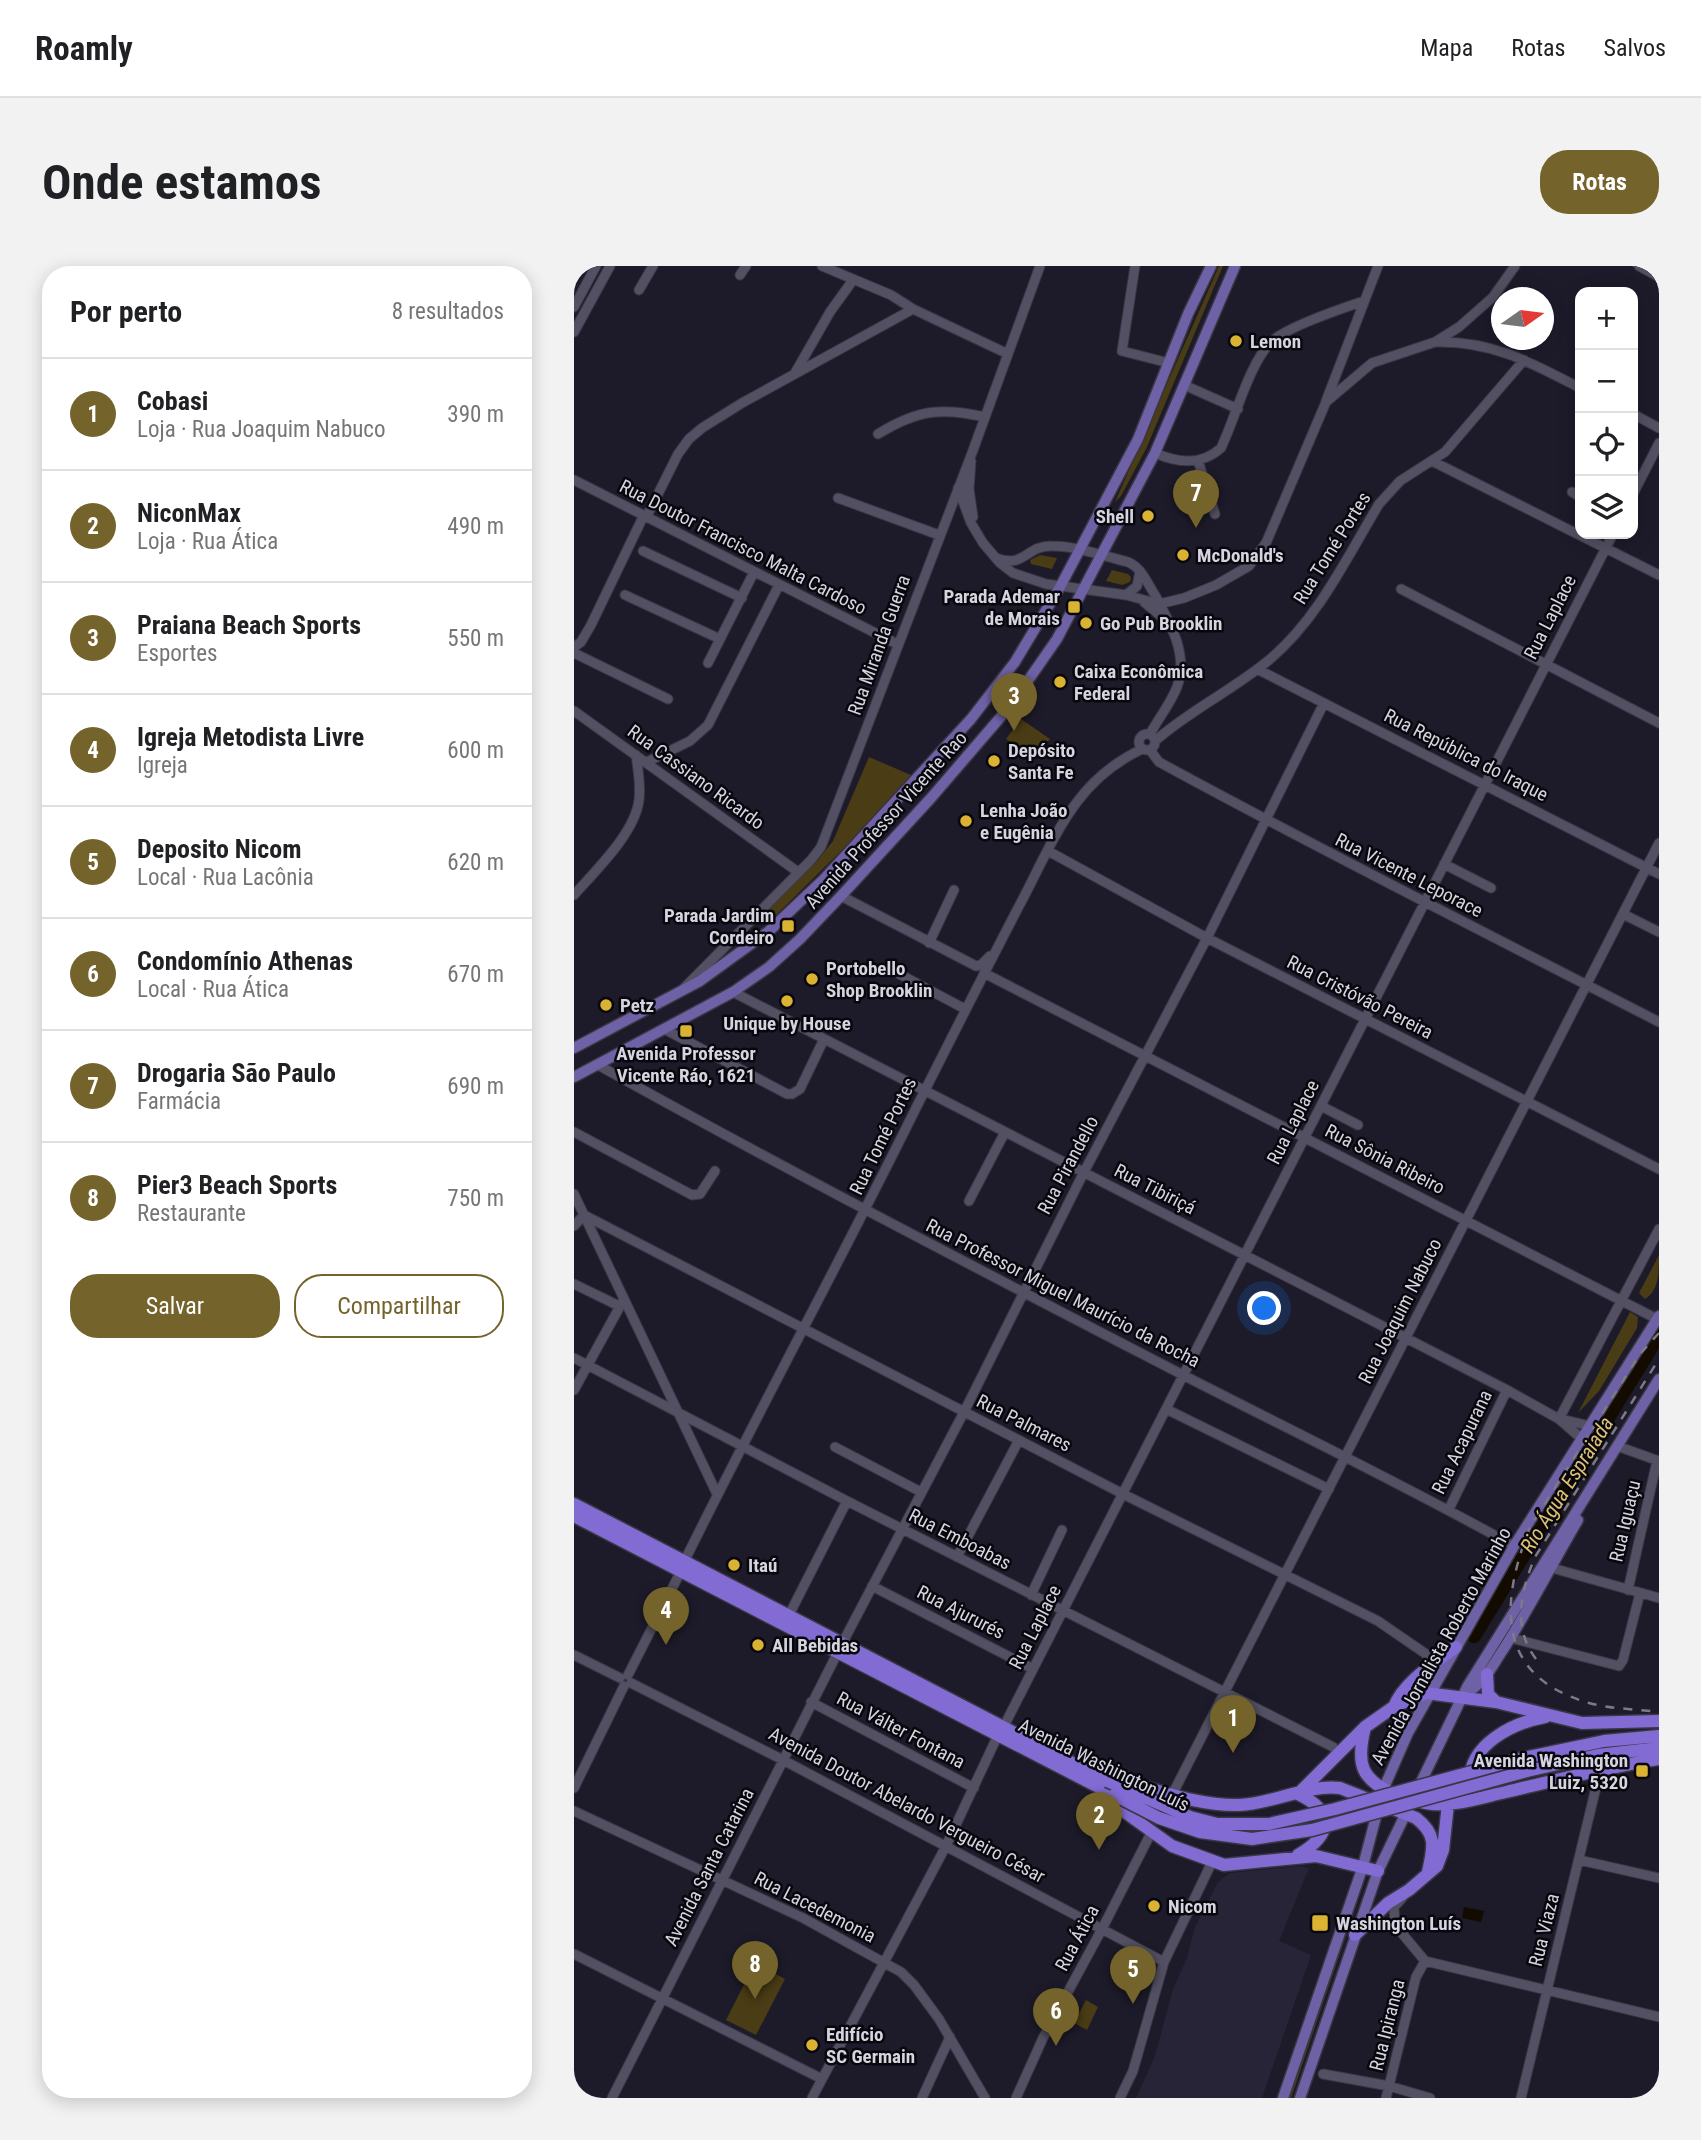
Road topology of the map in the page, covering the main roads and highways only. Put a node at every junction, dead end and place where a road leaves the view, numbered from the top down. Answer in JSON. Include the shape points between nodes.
{"nodes":[{"id":1,"x":1211,"y":266,"type":"edge"},
{"id":2,"x":1235,"y":266,"type":"edge"},
{"id":3,"x":574,"y":1048,"type":"edge"},
{"id":4,"x":574,"y":1077,"type":"edge"},
{"id":5,"x":1658,"y":1318,"type":"edge"},
{"id":6,"x":1659,"y":1379,"type":"edge"},
{"id":7,"x":1589,"y":1489,"type":"junction"},
{"id":8,"x":574,"y":1504,"type":"edge"},
{"id":9,"x":574,"y":1516,"type":"edge"},
{"id":10,"x":683,"y":1567,"type":"junction"},
{"id":11,"x":840,"y":1647,"type":"junction"},
{"id":12,"x":1456,"y":1647,"type":"joint"},
{"id":13,"x":1441,"y":1665,"type":"junction"},
{"id":14,"x":1487,"y":1674,"type":"junction"},
{"id":15,"x":1464,"y":1692,"type":"junction"},
{"id":16,"x":1430,"y":1693,"type":"junction"},
{"id":17,"x":1496,"y":1702,"type":"junction"},
{"id":18,"x":1394,"y":1707,"type":"junction"},
{"id":19,"x":1549,"y":1716,"type":"junction"},
{"id":20,"x":1659,"y":1721,"type":"edge"},
{"id":21,"x":1365,"y":1727,"type":"junction"},
{"id":22,"x":1659,"y":1736,"type":"edge"},
{"id":23,"x":1659,"y":1748,"type":"edge"},
{"id":24,"x":1659,"y":1759,"type":"edge"},
{"id":25,"x":1091,"y":1777,"type":"junction"},
{"id":26,"x":1298,"y":1794,"type":"junction"},
{"id":27,"x":1381,"y":1796,"type":"junction"},
{"id":28,"x":1482,"y":1797,"type":"junction"},
{"id":29,"x":1448,"y":1804,"type":"junction"},
{"id":30,"x":1408,"y":1807,"type":"junction"},
{"id":31,"x":1295,"y":1857,"type":"junction"},
{"id":32,"x":1363,"y":1866,"type":"junction"},
{"id":33,"x":1378,"y":1871,"type":"junction"},
{"id":34,"x":1428,"y":1872,"type":"junction"},
{"id":35,"x":1355,"y":1935,"type":"junction"},
{"id":36,"x":1283,"y":2098,"type":"edge"},
{"id":37,"x":1300,"y":2098,"type":"edge"}],
"edges":[{"from":1,"to":3,"type":"main road","name":"Avenida Professor Vicente Rao","via":[[1138,439],[1060,587],[1015,662],[971,719],[824,880],[769,931],[721,968]]},
{"from":2,"to":4,"type":"main road","name":"Avenida Professor Vicente Rao","via":[[1155,453],[1050,650],[1012,705],[932,798],[769,967],[666,1030]]},
{"from":5,"to":12,"type":"main road","name":"Avenida Jornalista Roberto Marinho"},
{"from":6,"to":7,"type":"main road"},
{"from":7,"to":14,"type":"main road","via":[[1588,1504]]},
{"from":7,"to":15,"type":"main road"},
{"from":8,"to":10,"type":"highway","name":"Avenida Washington Luís"},
{"from":9,"to":10,"type":"highway","name":"Avenida Washington Luís"},
{"from":10,"to":11,"type":"highway","name":"Avenida Washington Luís"},
{"from":10,"to":11,"type":"highway","name":"Avenida Washington Luís","via":[[789,1615]]},
{"from":11,"to":25,"type":"highway","name":"Avenida Washington Luís"},
{"from":12,"to":13,"type":"highway"},
{"from":13,"to":16,"type":"main road","name":"Avenida Jornalista Roberto Marinho"},
{"from":13,"to":18,"type":"highway","via":[[1408,1686]]},
{"from":14,"to":15,"type":"main road"},
{"from":14,"to":17,"type":"highway","via":[[1488,1694]]},
{"from":15,"to":16,"type":"highway"},
{"from":15,"to":17,"type":"highway"},
{"from":15,"to":30,"type":"main road"},
{"from":16,"to":18,"type":"highway"},
{"from":16,"to":27,"type":"main road","name":"Avenida Jornalista Roberto Marinho"},
{"from":17,"to":19,"type":"highway"},
{"from":18,"to":21,"type":"highway"},
{"from":19,"to":20,"type":"highway","via":[[1582,1723]]},
{"from":19,"to":28,"type":"highway","via":[[1515,1724],[1476,1757],[1470,1780],[1472,1791]]},
{"from":21,"to":26,"type":"highway"},
{"from":21,"to":27,"type":"highway","via":[[1361,1762]]},
{"from":22,"to":25,"type":"highway","name":"Avenida Washington Luís","bridge":true,"via":[[1523,1758],[1269,1824],[1217,1824],[1190,1817]]},
{"from":23,"to":25,"type":"highway","name":"Avenida Washington Luís","bridge":true,"via":[[1598,1755],[1312,1830],[1252,1839],[1200,1832],[1158,1818]]},
{"from":24,"to":28,"type":"highway"},
{"from":25,"to":26,"type":"highway","via":[[1133,1782],[1215,1804],[1239,1805]]},
{"from":25,"to":31,"type":"highway","via":[[1101,1795],[1151,1833],[1212,1862],[1224,1865]]},
{"from":26,"to":27,"type":"highway","via":[[1340,1788]]},
{"from":26,"to":31,"type":"highway","via":[[1321,1808],[1326,1821],[1316,1842]]},
{"from":27,"to":30,"type":"highway"},
{"from":27,"to":32,"type":"main road","name":"Avenida Jornalista Roberto Marinho"},
{"from":28,"to":29,"type":"highway"},
{"from":29,"to":30,"type":"highway"},
{"from":29,"to":34,"type":"highway","via":[[1443,1850],[1437,1866]]},
{"from":30,"to":33,"type":"main road"},
{"from":30,"to":34,"type":"highway","via":[[1431,1835]]},
{"from":31,"to":32,"type":"highway","via":[[1323,1856]]},
{"from":32,"to":33,"type":"highway"},
{"from":32,"to":36,"type":"main road","name":"Avenida Jornalista Roberto Marinho"},
{"from":33,"to":35,"type":"main road"},
{"from":34,"to":35,"type":"highway"},
{"from":35,"to":37,"type":"main road"}]}
